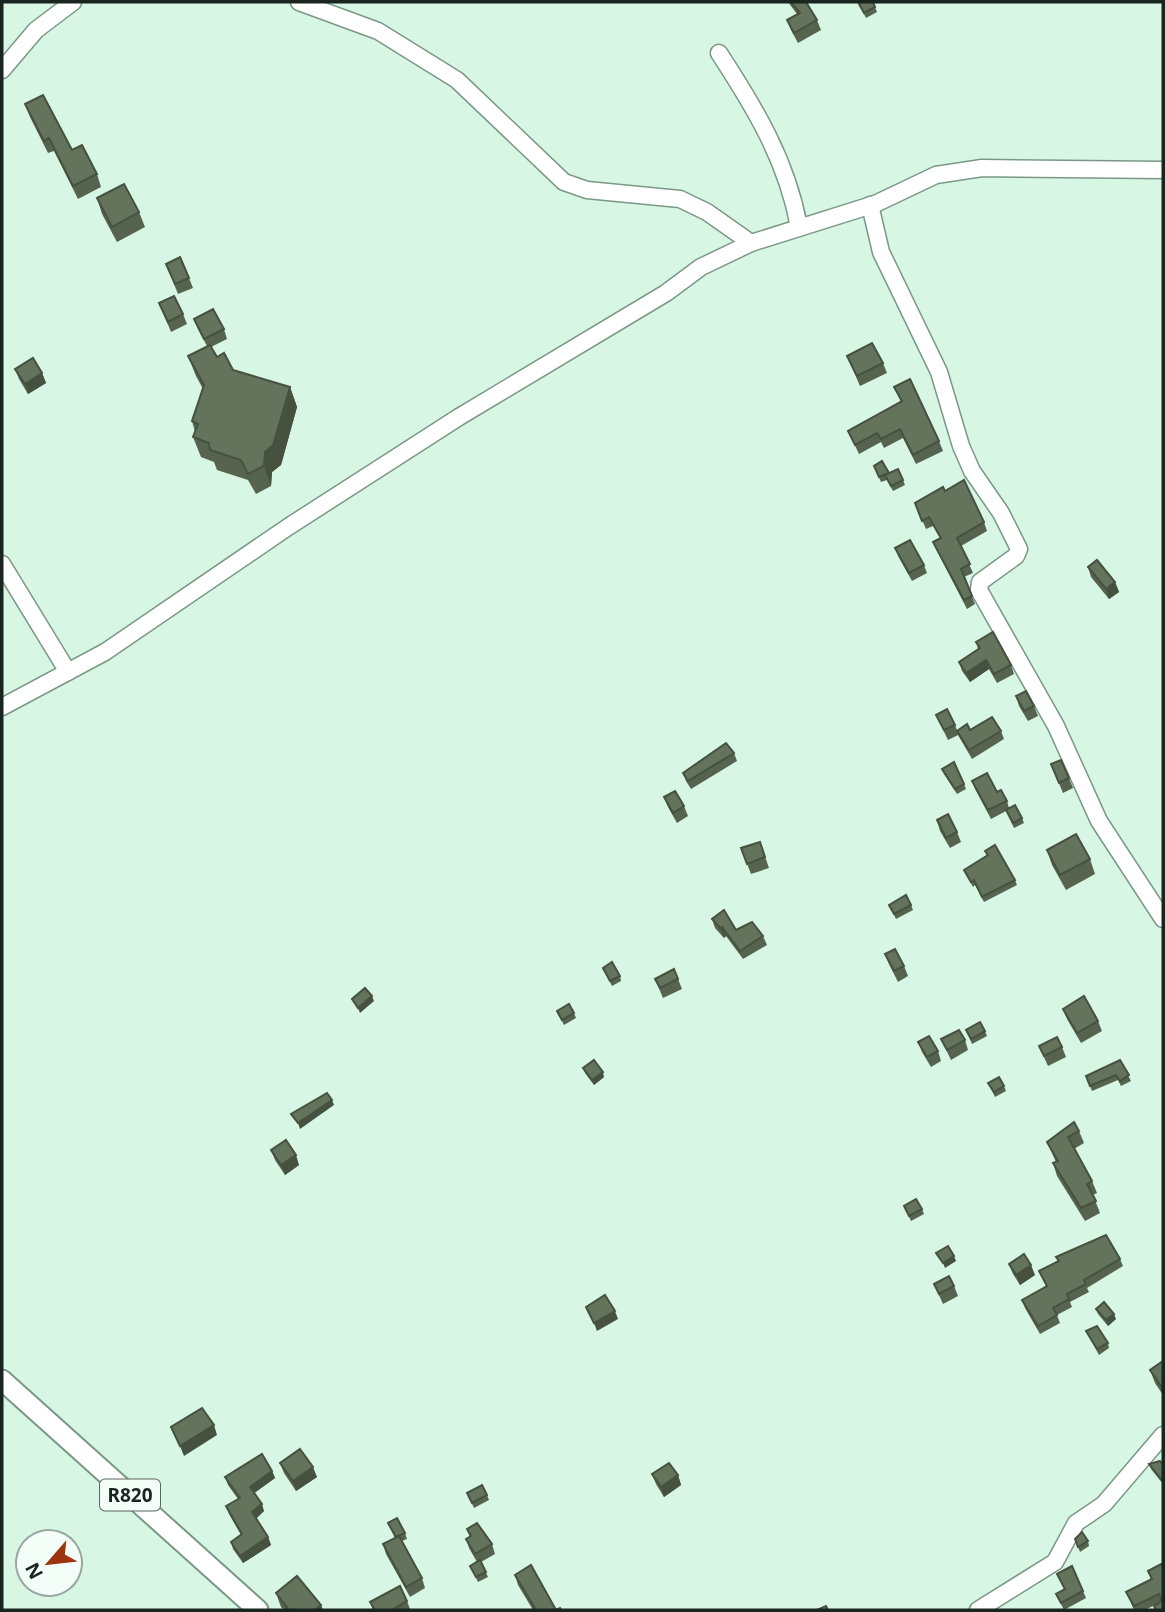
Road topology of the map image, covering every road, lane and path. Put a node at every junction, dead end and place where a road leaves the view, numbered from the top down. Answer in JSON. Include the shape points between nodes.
{"nodes":[{"id":1,"x":72,"y":2,"type":"edge"},
{"id":2,"x":299,"y":2,"type":"edge"},
{"id":3,"x":719,"y":52,"type":"dead end"},
{"id":4,"x":2,"y":70,"type":"edge"},
{"id":5,"x":1163,"y":170,"type":"edge"},
{"id":6,"x":870,"y":205,"type":"junction"},
{"id":7,"x":799,"y":228,"type":"junction"},
{"id":8,"x":751,"y":243,"type":"junction"},
{"id":9,"x":2,"y":564,"type":"edge"},
{"id":10,"x":68,"y":672,"type":"junction"},
{"id":11,"x":2,"y":708,"type":"edge"},
{"id":12,"x":1163,"y":919,"type":"edge"},
{"id":13,"x":2,"y":1380,"type":"edge"},
{"id":14,"x":1163,"y":1435,"type":"edge"},
{"id":15,"x":258,"y":1610,"type":"edge"},
{"id":16,"x":978,"y":1610,"type":"edge"}],
"edges":[{"from":1,"to":4,"type":"street","via":[[36,30]]},
{"from":2,"to":8,"type":"street","via":[[378,31],[457,80],[564,181],[587,190],[680,199]]},
{"from":3,"to":7,"type":"street","via":[[760,114],[787,178]]},
{"from":5,"to":6,"type":"street","via":[[982,168],[936,175]]},
{"from":6,"to":7,"type":"street"},
{"from":6,"to":12,"type":"street","via":[[886,264],[939,372],[966,459],[1019,549],[980,582],[979,590],[1056,726],[1099,821]]},
{"from":7,"to":8,"type":"street"},
{"from":8,"to":10,"type":"street","via":[[701,267],[666,293],[491,396]]},
{"from":9,"to":10,"type":"street"},
{"from":10,"to":11,"type":"street"},
{"from":13,"to":15,"type":"main road","number":"R820"},
{"from":14,"to":16,"type":"street","via":[[1104,1504],[1076,1523],[1055,1562]]}]}
